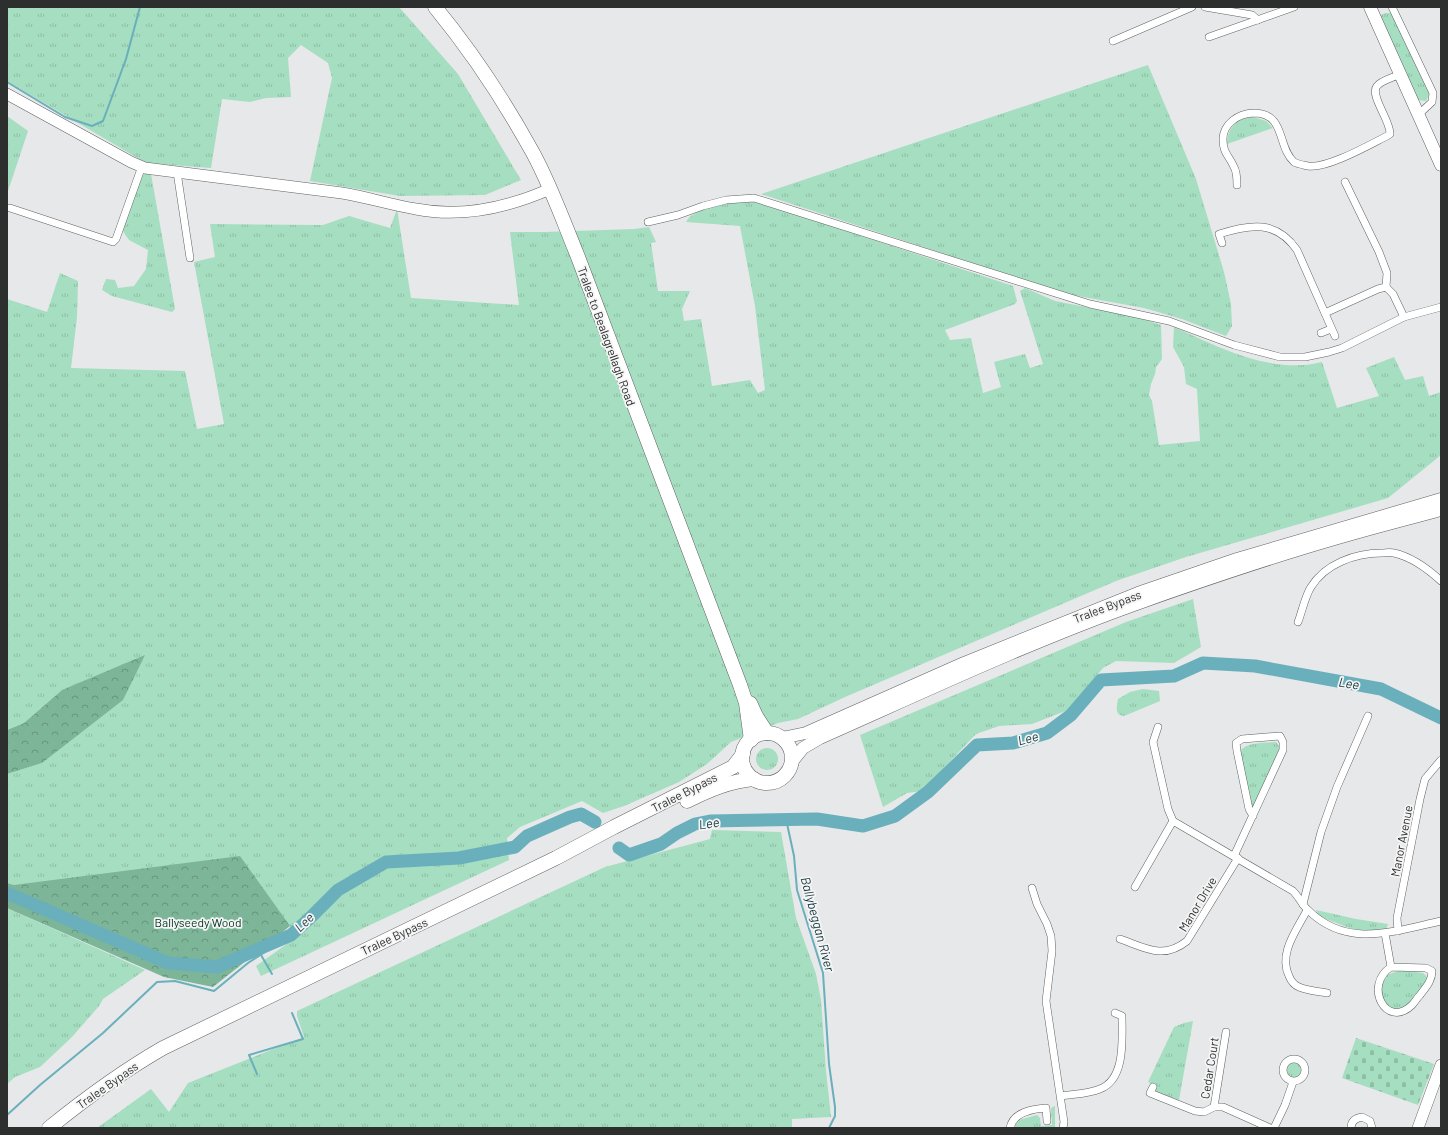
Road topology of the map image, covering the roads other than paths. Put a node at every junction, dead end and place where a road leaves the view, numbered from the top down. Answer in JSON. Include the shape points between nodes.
{"nodes":[{"id":1,"x":435,"y":7,"type":"edge"},
{"id":2,"x":1192,"y":7,"type":"edge"},
{"id":3,"x":1206,"y":7,"type":"edge"},
{"id":4,"x":1294,"y":7,"type":"edge"},
{"id":5,"x":1370,"y":7,"type":"edge"},
{"id":6,"x":1392,"y":7,"type":"edge"},
{"id":7,"x":1258,"y":20,"type":"junction"},
{"id":8,"x":1208,"y":37,"type":"dead end"},
{"id":9,"x":1113,"y":41,"type":"dead end"},
{"id":10,"x":1400,"y":74,"type":"junction"},
{"id":11,"x":7,"y":94,"type":"edge"},
{"id":12,"x":1418,"y":115,"type":"junction"},
{"id":13,"x":142,"y":166,"type":"junction"},
{"id":14,"x":1441,"y":166,"type":"edge"},
{"id":15,"x":177,"y":172,"type":"junction"},
{"id":16,"x":1345,"y":182,"type":"dead end"},
{"id":17,"x":1237,"y":185,"type":"dead end"},
{"id":18,"x":550,"y":189,"type":"junction"},
{"id":19,"x":10,"y":208,"type":"dead end"},
{"id":20,"x":648,"y":222,"type":"dead end"},
{"id":21,"x":1222,"y":243,"type":"dead end"},
{"id":22,"x":190,"y":258,"type":"dead end"},
{"id":23,"x":1386,"y":287,"type":"junction"},
{"id":24,"x":1441,"y":307,"type":"edge"},
{"id":25,"x":1325,"y":313,"type":"junction"},
{"id":26,"x":1404,"y":317,"type":"junction"},
{"id":27,"x":1331,"y":329,"type":"junction"},
{"id":28,"x":1321,"y":334,"type":"dead end"},
{"id":29,"x":1335,"y":336,"type":"dead end"},
{"id":30,"x":1441,"y":499,"type":"edge"},
{"id":31,"x":1441,"y":510,"type":"edge"},
{"id":32,"x":1441,"y":581,"type":"edge"},
{"id":33,"x":1298,"y":622,"type":"dead end"},
{"id":34,"x":740,"y":685,"type":"junction"},
{"id":35,"x":1368,"y":716,"type":"dead end"},
{"id":36,"x":1158,"y":727,"type":"dead end"},
{"id":37,"x":767,"y":733,"type":"junction"},
{"id":38,"x":782,"y":738,"type":"junction"},
{"id":39,"x":750,"y":740,"type":"junction"},
{"id":40,"x":743,"y":754,"type":"junction"},
{"id":41,"x":1441,"y":760,"type":"edge"},
{"id":42,"x":791,"y":763,"type":"junction"},
{"id":43,"x":754,"y":779,"type":"junction"},
{"id":44,"x":1253,"y":816,"type":"junction"},
{"id":45,"x":1173,"y":821,"type":"junction"},
{"id":46,"x":618,"y":830,"type":"junction"},
{"id":47,"x":597,"y":841,"type":"junction"},
{"id":48,"x":1236,"y":857,"type":"junction"},
{"id":49,"x":1135,"y":887,"type":"dead end"},
{"id":50,"x":1032,"y":888,"type":"dead end"},
{"id":51,"x":1305,"y":907,"type":"junction"},
{"id":52,"x":1441,"y":921,"type":"edge"},
{"id":53,"x":1398,"y":931,"type":"junction"},
{"id":54,"x":1386,"y":933,"type":"junction"},
{"id":55,"x":1120,"y":939,"type":"dead end"},
{"id":56,"x":1390,"y":967,"type":"junction"},
{"id":57,"x":1327,"y":993,"type":"dead end"},
{"id":58,"x":1115,"y":1013,"type":"dead end"},
{"id":59,"x":1226,"y":1032,"type":"dead end"},
{"id":60,"x":1441,"y":1065,"type":"edge"},
{"id":61,"x":1293,"y":1082,"type":"dead end"},
{"id":62,"x":1153,"y":1087,"type":"dead end"},
{"id":63,"x":1061,"y":1096,"type":"junction"},
{"id":64,"x":1214,"y":1107,"type":"junction"},
{"id":65,"x":1048,"y":1121,"type":"dead end"},
{"id":66,"x":50,"y":1128,"type":"edge"},
{"id":67,"x":64,"y":1128,"type":"edge"},
{"id":68,"x":1010,"y":1128,"type":"edge"},
{"id":69,"x":1063,"y":1128,"type":"edge"},
{"id":70,"x":1270,"y":1128,"type":"edge"},
{"id":71,"x":1274,"y":1128,"type":"edge"},
{"id":72,"x":1351,"y":1128,"type":"edge"},
{"id":73,"x":1372,"y":1128,"type":"edge"},
{"id":74,"x":1418,"y":1128,"type":"edge"}],
"edges":[{"from":1,"to":18,"type":"highway","name":"Tralee to Bealagrellagh Road","via":[[484,73],[534,154]]},
{"from":2,"to":9,"type":"street"},
{"from":3,"to":7,"type":"street","via":[[1252,15]]},
{"from":4,"to":7,"type":"street"},
{"from":5,"to":10,"type":"main road"},
{"from":6,"to":12,"type":"street","via":[[1433,93],[1432,102]]},
{"from":7,"to":8,"type":"street"},
{"from":10,"to":12,"type":"main road"},
{"from":10,"to":17,"type":"street","via":[[1374,90],[1389,125],[1390,134],[1326,165],[1310,166],[1294,162],[1274,121],[1265,115],[1246,113],[1237,116],[1230,122],[1223,137],[1224,152],[1235,168]]},
{"from":11,"to":13,"type":"street"},
{"from":12,"to":14,"type":"main road"},
{"from":13,"to":15,"type":"street"},
{"from":13,"to":19,"type":"street","via":[[113,242]]},
{"from":15,"to":18,"type":"street","via":[[342,193],[437,212],[491,208]]},
{"from":15,"to":22,"type":"street"},
{"from":16,"to":23,"type":"street","via":[[1379,252],[1387,273]]},
{"from":18,"to":34,"type":"highway","name":"Tralee to Bealagrellagh Road"},
{"from":20,"to":26,"type":"street","via":[[726,200],[754,198],[1090,304],[1169,321],[1234,346],[1280,357],[1305,357],[1342,348]]},
{"from":21,"to":25,"type":"street","via":[[1219,234],[1240,228],[1260,226],[1281,232],[1297,250]]},
{"from":23,"to":25,"type":"street"},
{"from":23,"to":26,"type":"street","via":[[1393,294]]},
{"from":24,"to":26,"type":"street"},
{"from":25,"to":27,"type":"street"},
{"from":27,"to":28,"type":"street"},
{"from":27,"to":29,"type":"street"},
{"from":30,"to":38,"type":"main road","name":"Tralee Bypass","via":[[1237,559],[1138,593],[964,663],[806,733]]},
{"from":31,"to":42,"type":"main road","name":"Tralee Bypass","via":[[1337,539],[1140,602],[968,671],[820,738],[803,748]]},
{"from":32,"to":33,"type":"street","via":[[1413,560],[1393,553],[1372,553],[1346,558],[1325,571],[1310,588]]},
{"from":34,"to":37,"type":"highway","name":"Tralee to Bealagrellagh Road"},
{"from":34,"to":39,"type":"highway","name":"Tralee to Bealagrellagh Road","via":[[746,703]]},
{"from":35,"to":51,"type":"street","via":[[1337,787],[1321,832]]},
{"from":36,"to":45,"type":"street","via":[[1154,742],[1168,809]]},
{"from":37,"to":38,"type":"highway"},
{"from":37,"to":39,"type":"highway"},
{"from":38,"to":42,"type":"highway","via":[[790,750]]},
{"from":39,"to":40,"type":"highway"},
{"from":40,"to":43,"type":"highway","via":[[745,768]]},
{"from":40,"to":46,"type":"highway","name":"Tralee Bypass","via":[[733,767]]},
{"from":41,"to":53,"type":"street","name":"Manor Avenue","via":[[1425,779],[1397,918]]},
{"from":42,"to":43,"type":"highway","via":[[789,770],[778,780],[762,782]]},
{"from":43,"to":46,"type":"highway","name":"Tralee Bypass","via":[[731,782],[712,789]]},
{"from":44,"to":44,"type":"street","name":"Manor Drive","via":[[1249,810],[1236,743],[1242,739],[1280,736],[1283,750]]},
{"from":44,"to":48,"type":"street","name":"Manor Drive"},
{"from":45,"to":48,"type":"street"},
{"from":45,"to":49,"type":"street"},
{"from":46,"to":47,"type":"highway","name":"Tralee Bypass"},
{"from":47,"to":66,"type":"highway","name":"Tralee Bypass","via":[[556,858],[163,1048],[84,1099]]},
{"from":47,"to":67,"type":"highway","name":"Tralee Bypass","via":[[562,865],[168,1054],[124,1082]]},
{"from":48,"to":51,"type":"street","via":[[1293,891]]},
{"from":48,"to":55,"type":"street","name":"Manor Drive","via":[[1187,941],[1179,948],[1158,952]]},
{"from":50,"to":63,"type":"street","via":[[1050,936],[1052,951],[1046,1001]]},
{"from":51,"to":54,"type":"street","via":[[1335,929],[1354,934]]},
{"from":51,"to":57,"type":"street","via":[[1288,945],[1286,970],[1292,982],[1298,987]]},
{"from":52,"to":53,"type":"street"},
{"from":53,"to":54,"type":"street"},
{"from":54,"to":56,"type":"street"},
{"from":56,"to":56,"type":"street","via":[[1379,981],[1378,995],[1387,1009],[1401,1011],[1412,1005],[1432,977],[1432,971],[1426,968]]},
{"from":58,"to":63,"type":"street","via":[[1122,1016],[1121,1059],[1115,1075],[1101,1089]]},
{"from":59,"to":64,"type":"street","name":"Cedar Court"},
{"from":60,"to":74,"type":"street"},
{"from":61,"to":71,"type":"street","via":[[1286,1105]]},
{"from":62,"to":64,"type":"street","via":[[1150,1093],[1195,1111],[1204,1112]]},
{"from":63,"to":69,"type":"street"},
{"from":64,"to":70,"type":"street","via":[[1223,1106]]},
{"from":65,"to":68,"type":"street","via":[[1046,1108],[1033,1109],[1015,1118]]},
{"from":72,"to":73,"type":"street","via":[[1355,1119],[1362,1117],[1370,1121]]}]}
